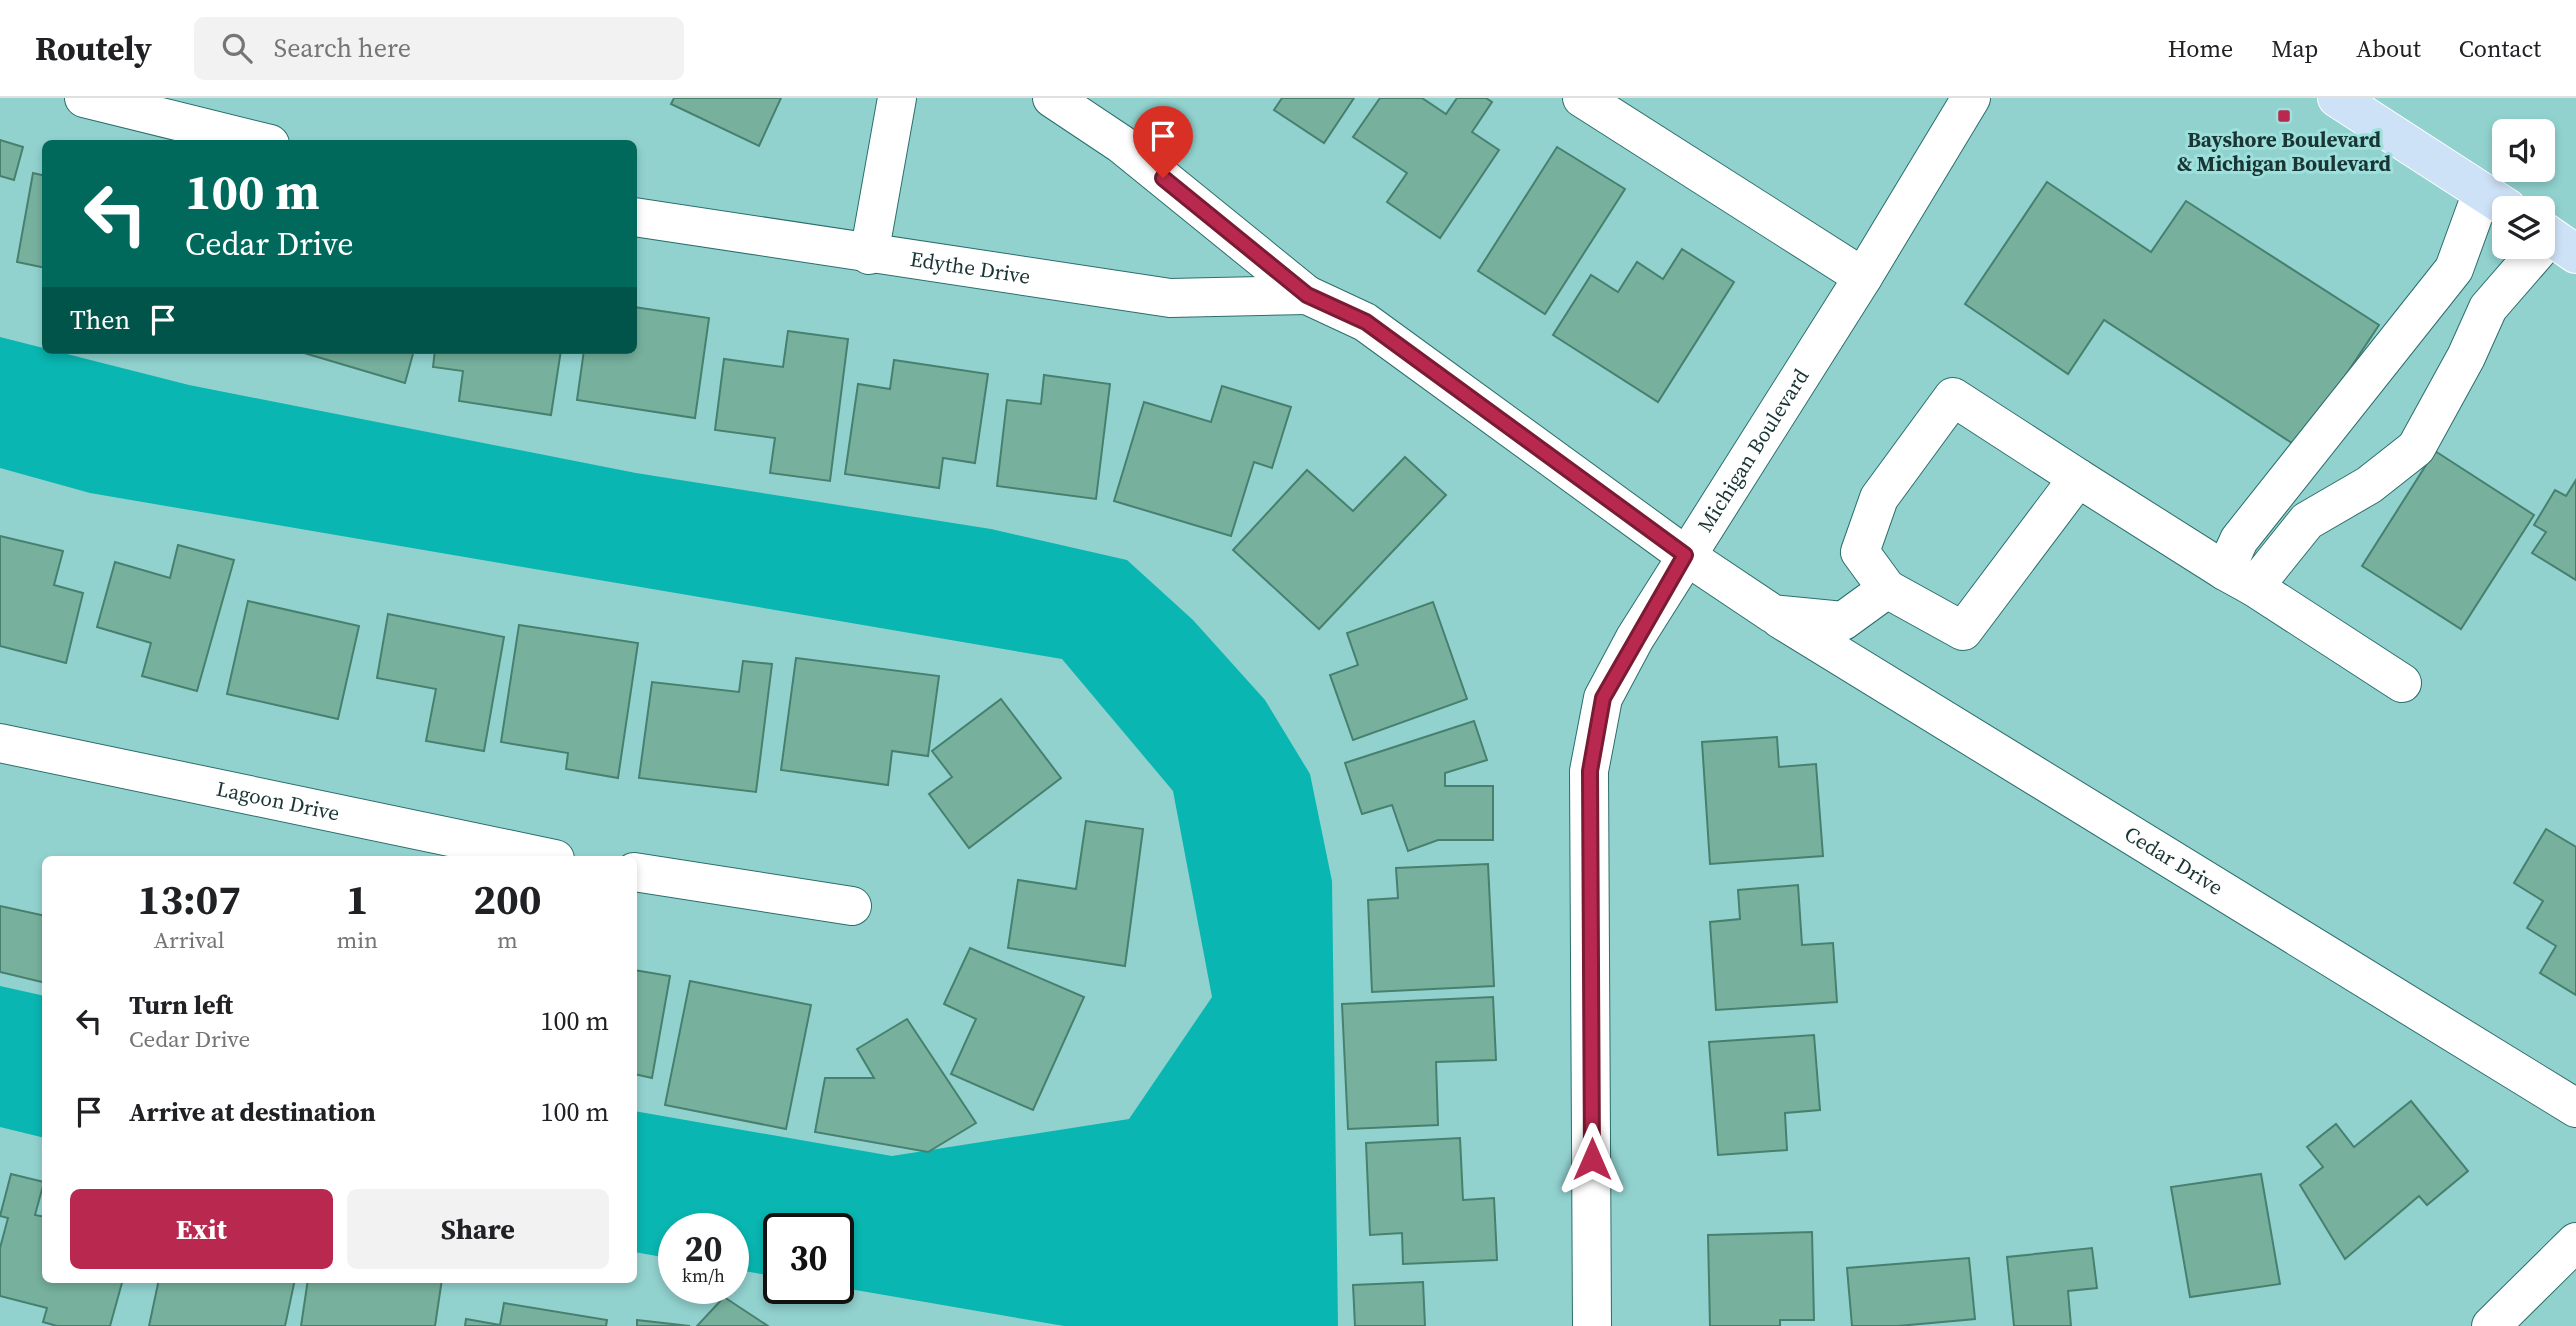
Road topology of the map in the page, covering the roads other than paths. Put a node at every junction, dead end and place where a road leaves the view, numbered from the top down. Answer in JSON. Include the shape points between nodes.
{"nodes":[{"id":1,"x":84,"y":98,"type":"edge"},
{"id":2,"x":897,"y":98,"type":"edge"},
{"id":3,"x":1052,"y":98,"type":"edge"},
{"id":4,"x":1582,"y":98,"type":"edge"},
{"id":5,"x":1971,"y":98,"type":"edge"},
{"id":6,"x":2337,"y":98,"type":"edge"},
{"id":7,"x":254,"y":140,"type":"edge"},
{"id":8,"x":2492,"y":199,"type":"edge"},
{"id":9,"x":2492,"y":203,"type":"edge"},
{"id":10,"x":637,"y":217,"type":"edge"},
{"id":11,"x":869,"y":255,"type":"junction"},
{"id":12,"x":2535,"y":259,"type":"edge"},
{"id":13,"x":1863,"y":277,"type":"junction"},
{"id":14,"x":1307,"y":295,"type":"junction"},
{"id":15,"x":2078,"y":478,"type":"junction"},
{"id":16,"x":1685,"y":555,"type":"junction"},
{"id":17,"x":2239,"y":579,"type":"junction"},
{"id":18,"x":1887,"y":589,"type":"junction"},
{"id":19,"x":1773,"y":614,"type":"junction"},
{"id":20,"x":2402,"y":683,"type":"dead end"},
{"id":21,"x":0,"y":743,"type":"edge"},
{"id":22,"x":541,"y":856,"type":"edge"},
{"id":23,"x":637,"y":872,"type":"edge"},
{"id":24,"x":852,"y":906,"type":"dead end"},
{"id":25,"x":2576,"y":1108,"type":"edge"},
{"id":26,"x":2576,"y":1242,"type":"edge"},
{"id":27,"x":1592,"y":1326,"type":"edge"},
{"id":28,"x":2491,"y":1326,"type":"edge"}],
"edges":[{"from":1,"to":7,"type":"street"},
{"from":2,"to":11,"type":"street"},
{"from":3,"to":14,"type":"street","via":[[1121,144]]},
{"from":4,"to":13,"type":"street"},
{"from":5,"to":13,"type":"street","name":"Michigan Boulevard"},
{"from":6,"to":8,"type":"main road"},
{"from":9,"to":17,"type":"street","via":[[2454,269],[2239,540]]},
{"from":10,"to":11,"type":"street","name":"Edythe Drive"},
{"from":11,"to":14,"type":"street","name":"Edythe Drive","via":[[1170,298]]},
{"from":12,"to":17,"type":"street","via":[[2488,308],[2416,448],[2369,485],[2307,521]]},
{"from":13,"to":16,"type":"street","name":"Michigan Boulevard"},
{"from":14,"to":16,"type":"street","via":[[1366,322]]},
{"from":15,"to":17,"type":"street"},
{"from":15,"to":18,"type":"street","via":[[1963,631]]},
{"from":15,"to":18,"type":"street","via":[[1953,397],[1879,498],[1860,552]]},
{"from":16,"to":19,"type":"street","name":"Cedar Drive"},
{"from":16,"to":27,"type":"street","name":"Michigan Boulevard","via":[[1603,698],[1590,771]]},
{"from":17,"to":20,"type":"street"},
{"from":18,"to":19,"type":"street","via":[[1843,621]]},
{"from":19,"to":25,"type":"street","name":"Cedar Drive"},
{"from":21,"to":22,"type":"street","name":"Lagoon Drive"},
{"from":23,"to":24,"type":"street"},
{"from":26,"to":28,"type":"street"}]}
